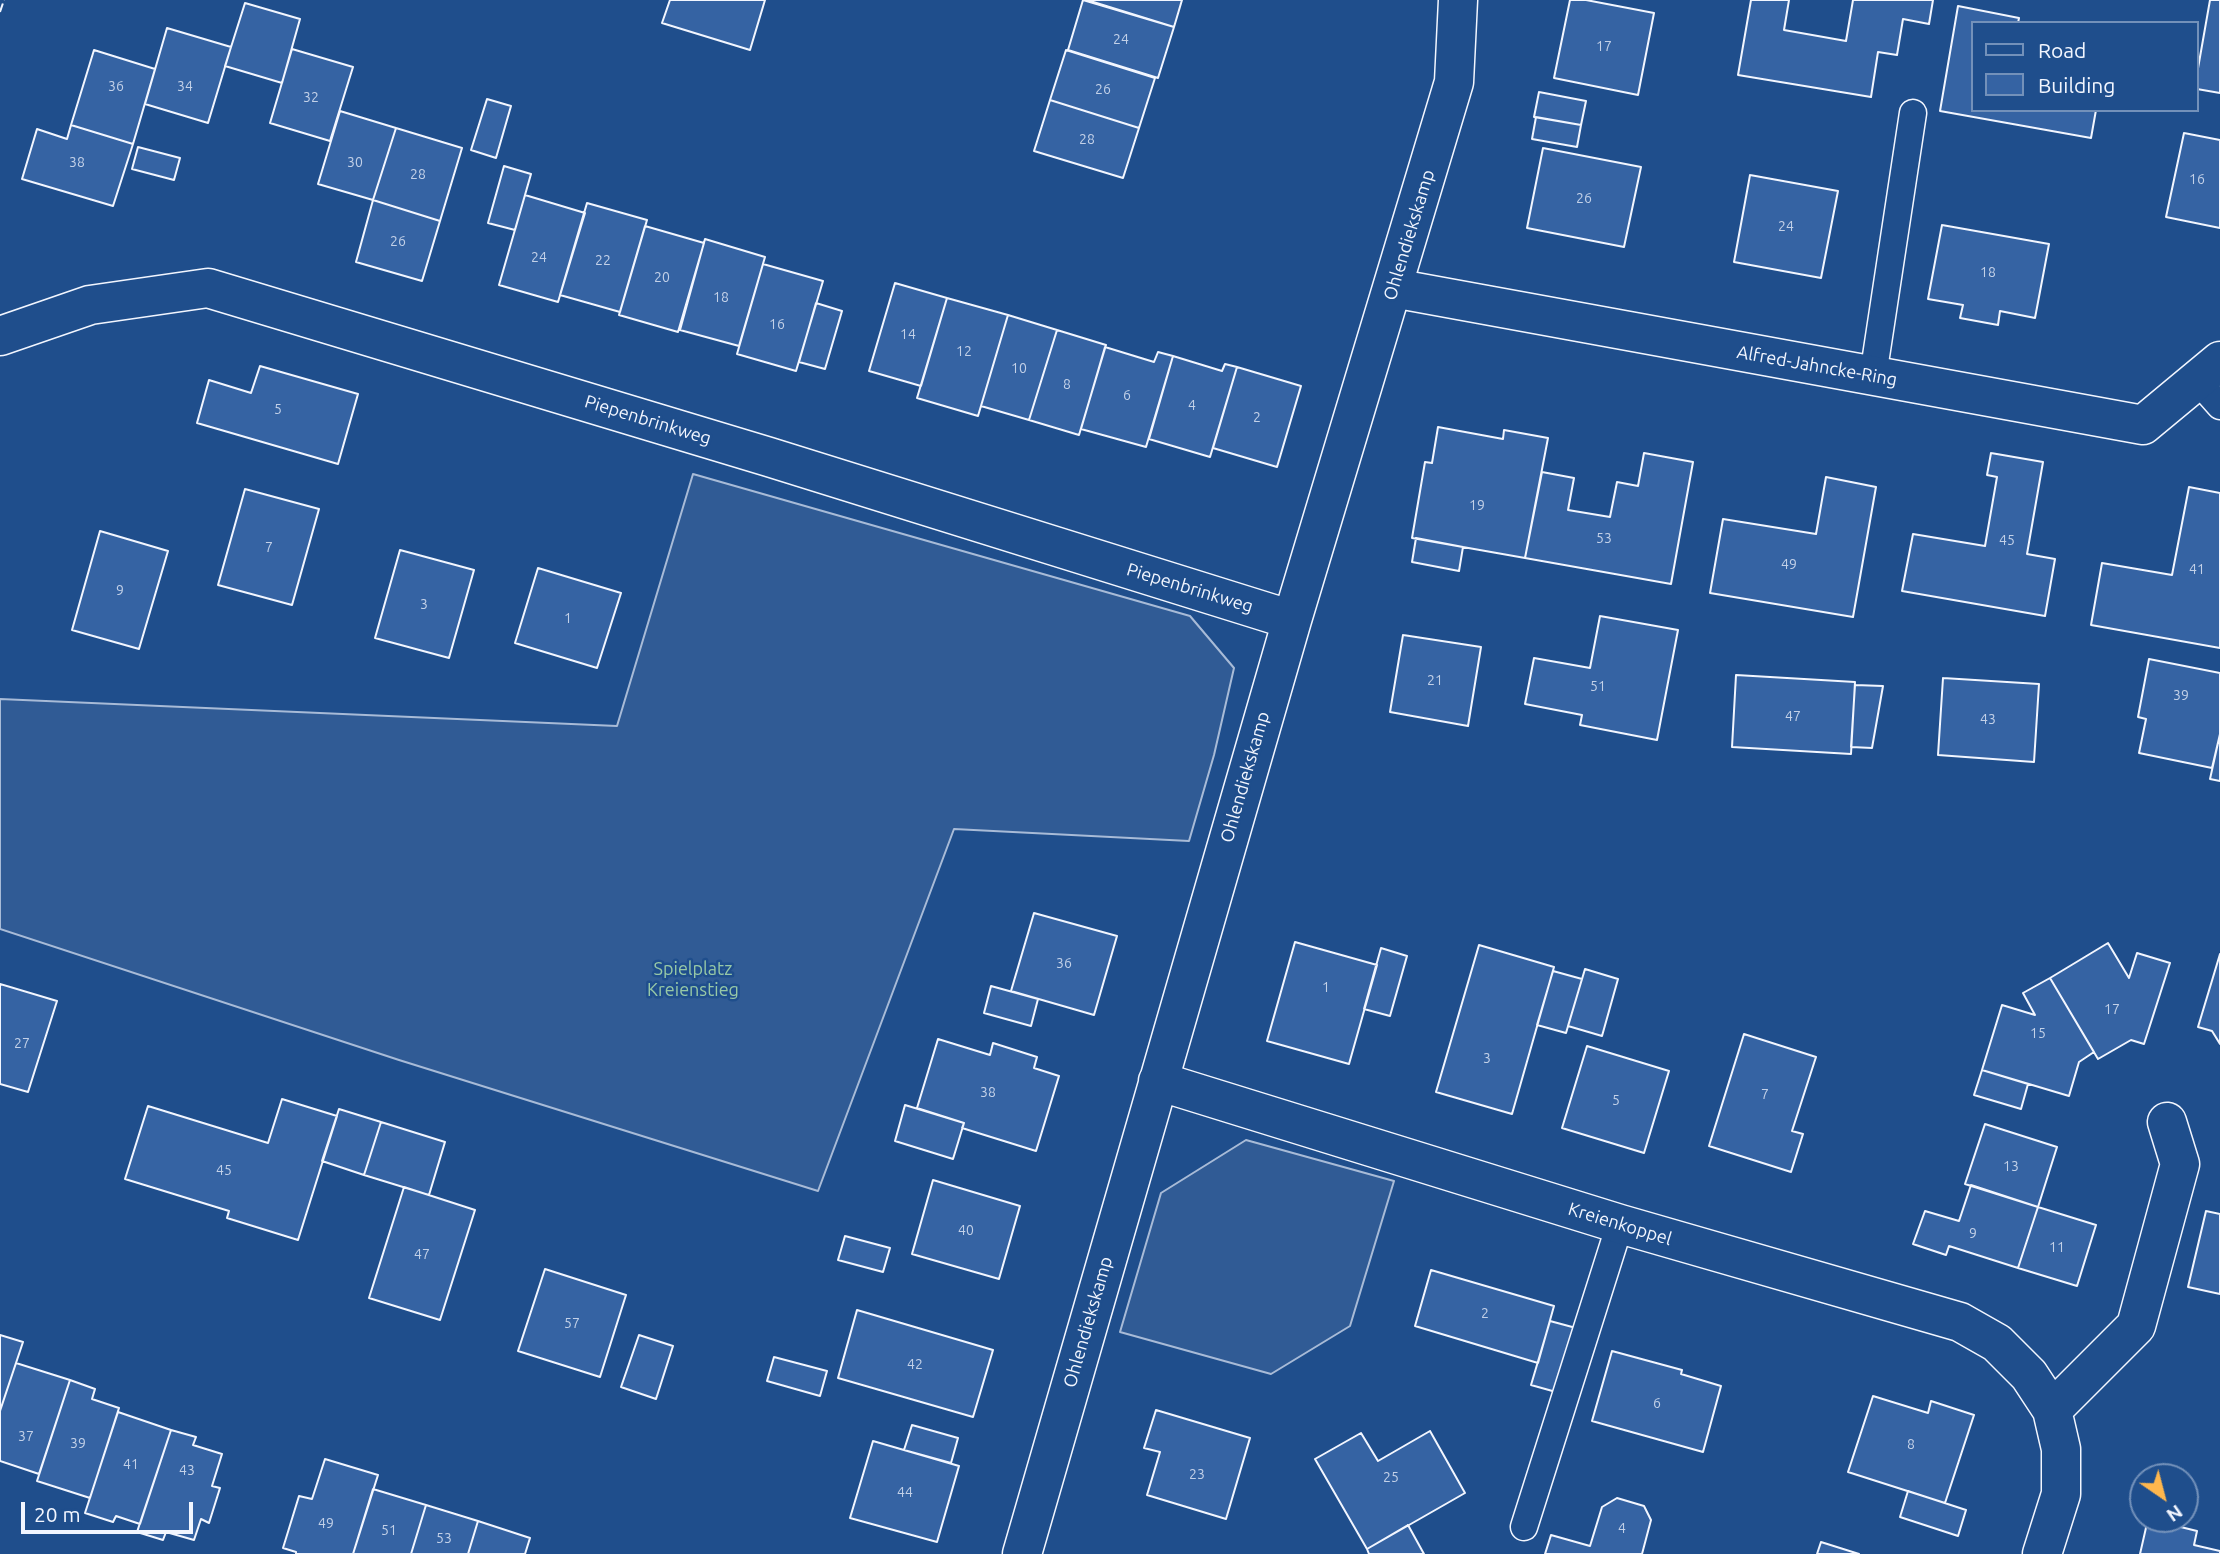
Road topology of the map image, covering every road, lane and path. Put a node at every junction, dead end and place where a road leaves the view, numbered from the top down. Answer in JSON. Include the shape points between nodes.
{"nodes":[{"id":1,"x":1458,"y":0,"type":"edge"},
{"id":2,"x":1913,"y":113,"type":"dead end"},
{"id":3,"x":1393,"y":288,"type":"junction"},
{"id":4,"x":0,"y":336,"type":"edge"},
{"id":5,"x":1873,"y":376,"type":"junction"},
{"id":6,"x":2212,"y":382,"type":"edge"},
{"id":7,"x":1292,"y":620,"type":"junction"},
{"id":8,"x":1158,"y":1081,"type":"junction"},
{"id":9,"x":2167,"y":1122,"type":"dead end"},
{"id":10,"x":1620,"y":1224,"type":"junction"},
{"id":11,"x":2052,"y":1410,"type":"junction"},
{"id":12,"x":1524,"y":1527,"type":"dead end"},
{"id":13,"x":1022,"y":1554,"type":"edge"},
{"id":14,"x":2042,"y":1554,"type":"edge"}],
"edges":[{"from":1,"to":3,"type":"street","name":"Ohlendiekskamp","via":[[1454,82]]},
{"from":2,"to":5,"type":"lane"},
{"from":3,"to":5,"type":"street","name":"Alfred-Jahncke-Ring"},
{"from":3,"to":7,"type":"street","name":"Ohlendiekskamp"},
{"from":4,"to":7,"type":"street","name":"Piepenbrinkweg","via":[[90,305],[208,288]]},
{"from":5,"to":6,"type":"street","name":"Alfred-Jahncke-Ring","via":[[2143,425]]},
{"from":7,"to":8,"type":"street","name":"Ohlendiekskamp"},
{"from":8,"to":10,"type":"street","name":"Kreienkoppel"},
{"from":8,"to":13,"type":"street","name":"Ohlendiekskamp"},
{"from":9,"to":11,"type":"street","via":[[2180,1164],[2136,1326]]},
{"from":10,"to":11,"type":"street","name":"Kreienkoppel","via":[[1960,1322],[1997,1343],[2029,1376]]},
{"from":10,"to":12,"type":"lane"},
{"from":11,"to":14,"type":"street","name":"Kreienkoppel","via":[[2061,1449],[2061,1494]]}]}
